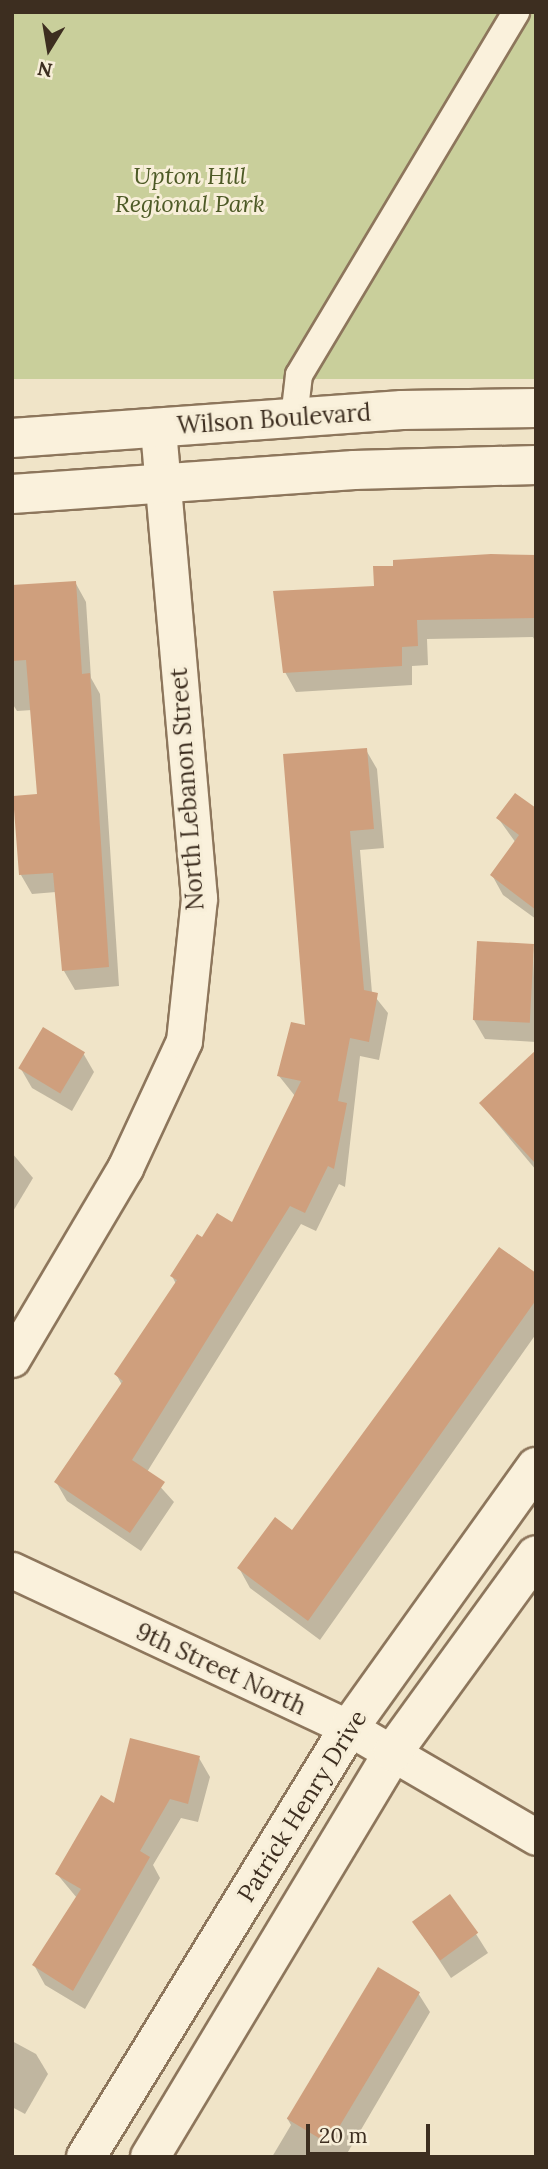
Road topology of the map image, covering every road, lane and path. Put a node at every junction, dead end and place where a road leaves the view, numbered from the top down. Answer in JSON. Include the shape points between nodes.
{"nodes":[{"id":1,"x":516,"y":12,"type":"edge"},
{"id":2,"x":536,"y":408,"type":"edge"},
{"id":3,"x":294,"y":418,"type":"junction"},
{"id":4,"x":158,"y":427,"type":"junction"},
{"id":5,"x":12,"y":438,"type":"edge"},
{"id":6,"x":536,"y":465,"type":"edge"},
{"id":7,"x":162,"y":483,"type":"junction"},
{"id":8,"x":12,"y":494,"type":"edge"},
{"id":9,"x":12,"y":1359,"type":"edge"},
{"id":10,"x":536,"y":1467,"type":"edge"},
{"id":11,"x":536,"y":1555,"type":"edge"},
{"id":12,"x":12,"y":1570,"type":"edge"},
{"id":13,"x":349,"y":1728,"type":"junction"},
{"id":14,"x":393,"y":1752,"type":"junction"},
{"id":15,"x":536,"y":1837,"type":"edge"},
{"id":16,"x":86,"y":2157,"type":"edge"},
{"id":17,"x":150,"y":2157,"type":"edge"}],
"edges":[{"from":1,"to":3,"type":"street","via":[[299,375]]},
{"from":2,"to":3,"type":"street","name":"Wilson Boulevard"},
{"from":3,"to":4,"type":"street","name":"Wilson Boulevard"},
{"from":4,"to":5,"type":"street","name":"Wilson Boulevard"},
{"from":4,"to":7,"type":"street","name":"North Lebanon Street"},
{"from":6,"to":7,"type":"street"},
{"from":7,"to":8,"type":"street"},
{"from":7,"to":9,"type":"street","name":"North Lebanon Street","via":[[199,898],[184,1041],[125,1168]]},
{"from":10,"to":13,"type":"street","name":"Patrick Henry Drive"},
{"from":11,"to":14,"type":"street","name":"Patrick Henry Drive"},
{"from":12,"to":13,"type":"street","name":"9th Street North"},
{"from":13,"to":14,"type":"street","name":"9th Street North"},
{"from":13,"to":16,"type":"street","name":"Patrick Henry Drive"},
{"from":14,"to":15,"type":"street","name":"9th Street North"},
{"from":14,"to":17,"type":"street","name":"Patrick Henry Drive"}]}
